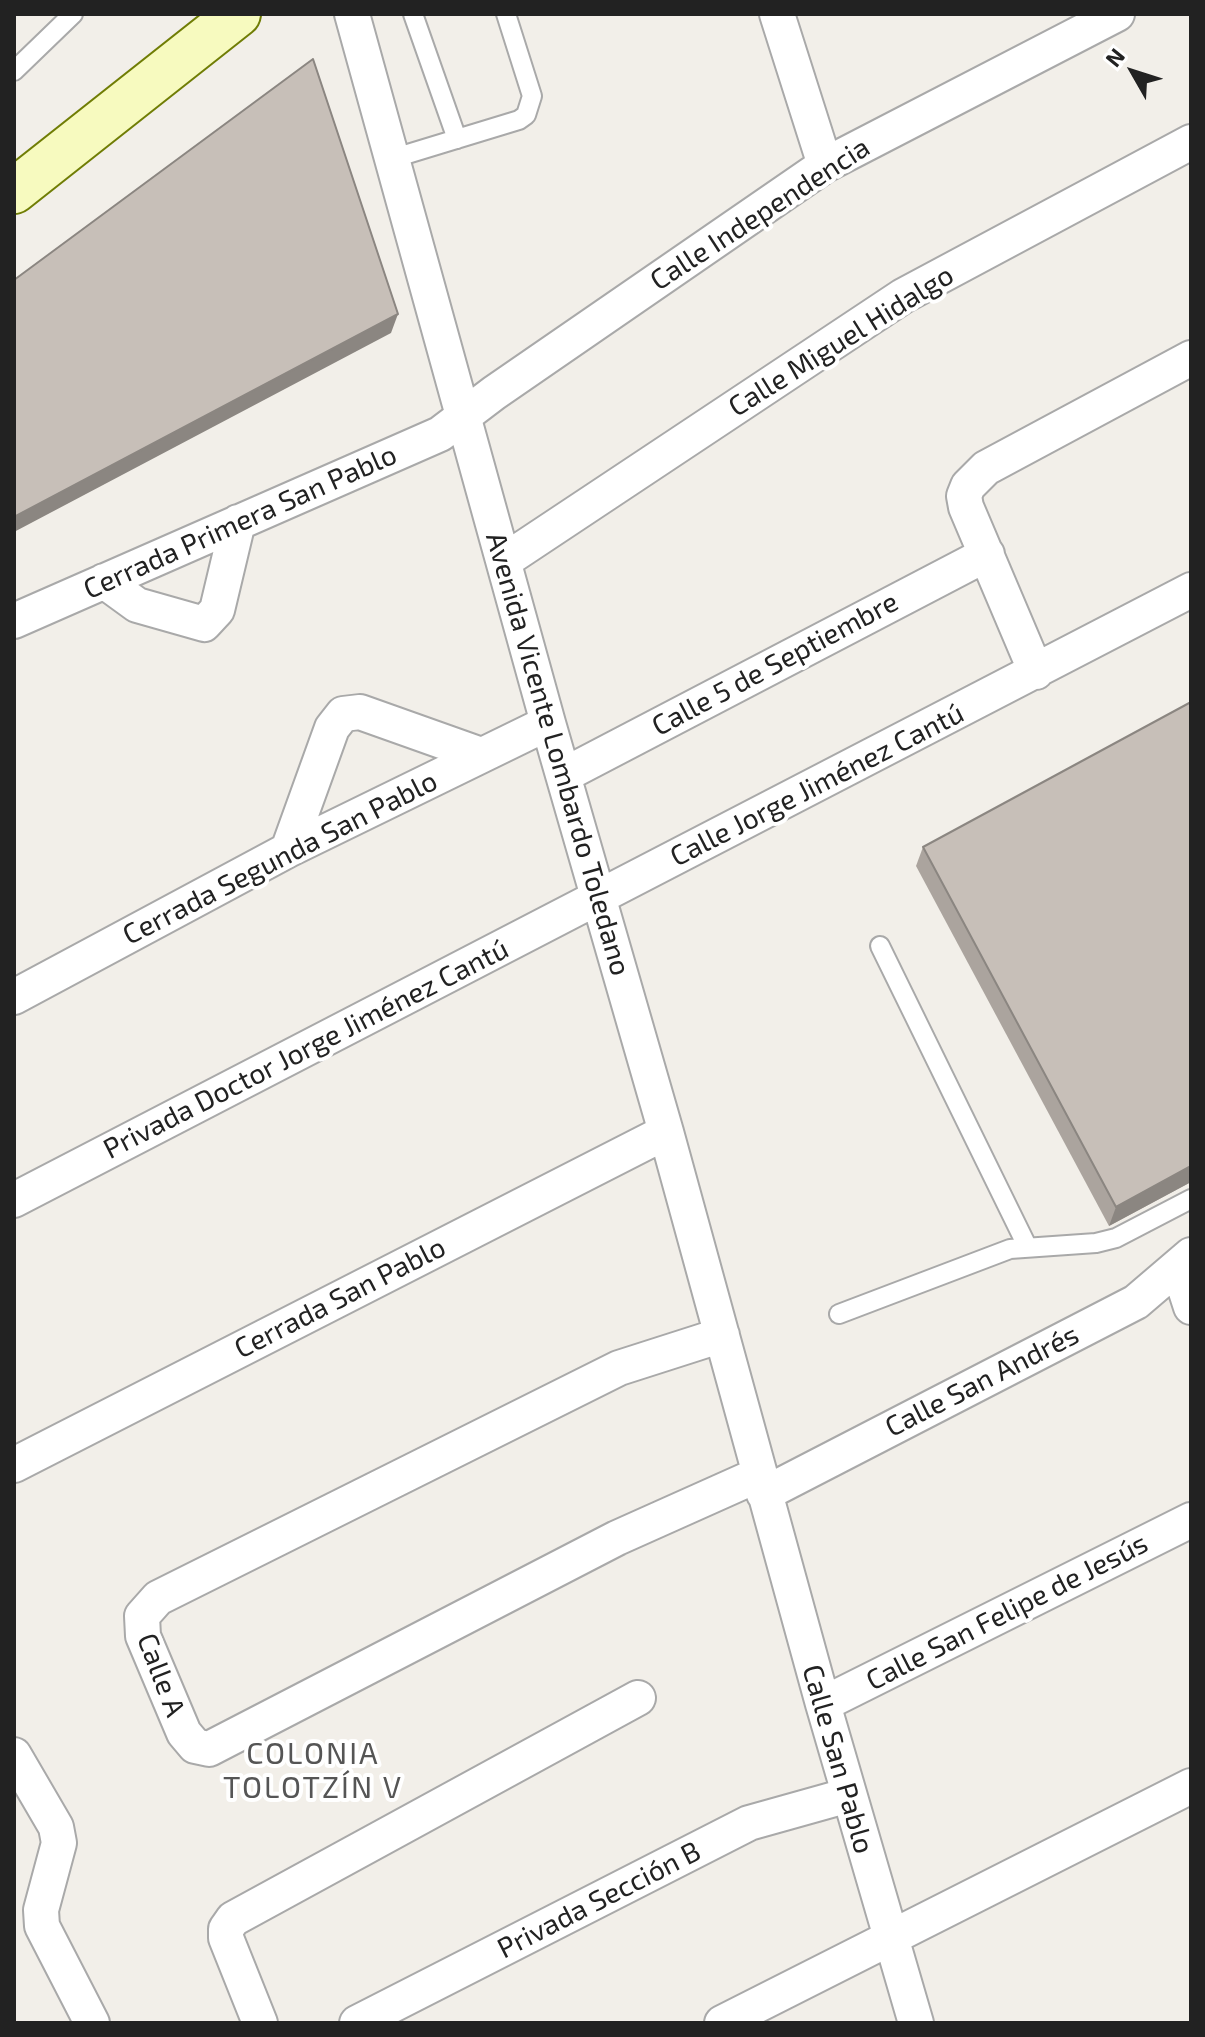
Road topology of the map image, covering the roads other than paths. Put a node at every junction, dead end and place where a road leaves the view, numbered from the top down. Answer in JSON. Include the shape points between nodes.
{"nodes":[{"id":1,"x":73,"y":14,"type":"edge"},
{"id":2,"x":238,"y":14,"type":"edge"},
{"id":3,"x":352,"y":14,"type":"edge"},
{"id":4,"x":413,"y":14,"type":"edge"},
{"id":5,"x":506,"y":14,"type":"edge"},
{"id":6,"x":777,"y":14,"type":"edge"},
{"id":7,"x":1117,"y":14,"type":"edge"},
{"id":8,"x":14,"y":71,"type":"edge"},
{"id":9,"x":457,"y":139,"type":"junction"},
{"id":10,"x":1191,"y":142,"type":"edge"},
{"id":11,"x":391,"y":159,"type":"junction"},
{"id":12,"x":825,"y":165,"type":"junction"},
{"id":13,"x":14,"y":191,"type":"edge"},
{"id":14,"x":1191,"y":358,"type":"edge"},
{"id":15,"x":463,"y":419,"type":"junction"},
{"id":16,"x":238,"y":522,"type":"junction"},
{"id":17,"x":987,"y":554,"type":"junction"},
{"id":18,"x":504,"y":561,"type":"junction"},
{"id":19,"x":104,"y":581,"type":"junction"},
{"id":20,"x":1191,"y":590,"type":"edge"},
{"id":21,"x":14,"y":621,"type":"edge"},
{"id":22,"x":1036,"y":672,"type":"junction"},
{"id":23,"x":548,"y":723,"type":"junction"},
{"id":24,"x":481,"y":755,"type":"junction"},
{"id":25,"x":564,"y":775,"type":"junction"},
{"id":26,"x":288,"y":850,"type":"junction"},
{"id":27,"x":599,"y":899,"type":"junction"},
{"id":28,"x":880,"y":946,"type":"dead end"},
{"id":29,"x":14,"y":997,"type":"edge"},
{"id":30,"x":666,"y":1132,"type":"junction"},
{"id":31,"x":1191,"y":1199,"type":"edge"},
{"id":32,"x":14,"y":1200,"type":"edge"},
{"id":33,"x":1027,"y":1246,"type":"junction"},
{"id":34,"x":1184,"y":1261,"type":"edge"},
{"id":35,"x":1191,"y":1307,"type":"edge"},
{"id":36,"x":839,"y":1314,"type":"dead end"},
{"id":37,"x":722,"y":1335,"type":"junction"},
{"id":38,"x":14,"y":1465,"type":"edge"},
{"id":39,"x":762,"y":1484,"type":"junction"},
{"id":40,"x":1191,"y":1520,"type":"edge"},
{"id":41,"x":638,"y":1698,"type":"dead end"},
{"id":42,"x":823,"y":1704,"type":"junction"},
{"id":43,"x":14,"y":1755,"type":"edge"},
{"id":44,"x":1191,"y":1786,"type":"edge"},
{"id":45,"x":849,"y":1795,"type":"junction"},
{"id":46,"x":889,"y":1939,"type":"junction"},
{"id":47,"x":92,"y":2023,"type":"edge"},
{"id":48,"x":260,"y":2023,"type":"edge"},
{"id":49,"x":357,"y":2023,"type":"edge"},
{"id":50,"x":722,"y":2023,"type":"edge"},
{"id":51,"x":916,"y":2023,"type":"edge"}],
"edges":[{"from":1,"to":8,"type":"lane"},
{"from":2,"to":13,"type":"street"},
{"from":3,"to":11,"type":"street","name":"Avenida Vicente Lombardo Toledano"},
{"from":4,"to":9,"type":"lane"},
{"from":5,"to":9,"type":"lane","via":[[532,96],[531,108],[519,120]]},
{"from":6,"to":12,"type":"street"},
{"from":7,"to":12,"type":"street","name":"Calle Independencia"},
{"from":9,"to":11,"type":"lane"},
{"from":10,"to":18,"type":"street","name":"Calle Miguel Hidalgo","via":[[903,296]]},
{"from":11,"to":15,"type":"street","name":"Avenida Vicente Lombardo Toledano"},
{"from":12,"to":15,"type":"street","name":"Calle Independencia"},
{"from":14,"to":17,"type":"street","via":[[975,477],[964,496]]},
{"from":15,"to":16,"type":"street","name":"Cerrada Primera San Pablo","via":[[440,434]]},
{"from":15,"to":18,"type":"street","name":"Avenida Vicente Lombardo Toledano"},
{"from":16,"to":19,"type":"street","name":"Cerrada Primera San Pablo"},
{"from":16,"to":19,"type":"street","via":[[217,610],[204,624],[137,605]]},
{"from":17,"to":22,"type":"street"},
{"from":17,"to":25,"type":"street","name":"Calle 5 de Septiembre"},
{"from":18,"to":23,"type":"street","name":"Avenida Vicente Lombardo Toledano"},
{"from":19,"to":21,"type":"street","name":"Cerrada Primera San Pablo"},
{"from":20,"to":22,"type":"street","name":"Calle Jorge Jiménez Cantú"},
{"from":22,"to":27,"type":"street","name":"Calle Jorge Jiménez Cantú"},
{"from":23,"to":24,"type":"street","name":"Cerrada Segunda San Pablo"},
{"from":23,"to":25,"type":"street","name":"Avenida Vicente Lombardo Toledano"},
{"from":24,"to":26,"type":"street","name":"Cerrada Segunda San Pablo"},
{"from":24,"to":26,"type":"street","via":[[360,712],[343,714],[332,728]]},
{"from":25,"to":27,"type":"street","name":"Avenida Vicente Lombardo Toledano"},
{"from":26,"to":29,"type":"street","name":"Cerrada Segunda San Pablo"},
{"from":27,"to":30,"type":"street","name":"Avenida Vicente Lombardo Toledano"},
{"from":27,"to":32,"type":"street","name":"Privada Doctor Jorge Jiménez Cantú"},
{"from":28,"to":33,"type":"lane"},
{"from":30,"to":37,"type":"street","name":"Avenida Vicente Lombardo Toledano"},
{"from":30,"to":38,"type":"street","name":"Cerrada San Pablo"},
{"from":31,"to":33,"type":"lane","via":[[1116,1238]]},
{"from":33,"to":36,"type":"lane"},
{"from":34,"to":35,"type":"street"},
{"from":34,"to":39,"type":"street","name":"Calle San Andrés","via":[[1136,1302]]},
{"from":37,"to":39,"type":"street","name":"Avenida Vicente Lombardo Toledano"},
{"from":37,"to":39,"type":"street","name":"Calle A","via":[[619,1368],[158,1598],[142,1616],[143,1636],[184,1733],[195,1746],[209,1749],[617,1538]]},
{"from":39,"to":42,"type":"street","name":"Calle San Pablo"},
{"from":40,"to":42,"type":"street","name":"Calle San Felipe de Jesús"},
{"from":41,"to":48,"type":"street","via":[[233,1919],[226,1938]]},
{"from":42,"to":45,"type":"street","name":"Calle San Pablo"},
{"from":43,"to":47,"type":"street","via":[[56,1827],[59,1843],[41,1910],[42,1926]]},
{"from":44,"to":46,"type":"street"},
{"from":45,"to":46,"type":"street","name":"Calle San Pablo"},
{"from":45,"to":49,"type":"street","name":"Privada Sección B","via":[[749,1823]]},
{"from":46,"to":50,"type":"street"},
{"from":46,"to":51,"type":"street","name":"Calle San Pablo"}]}
